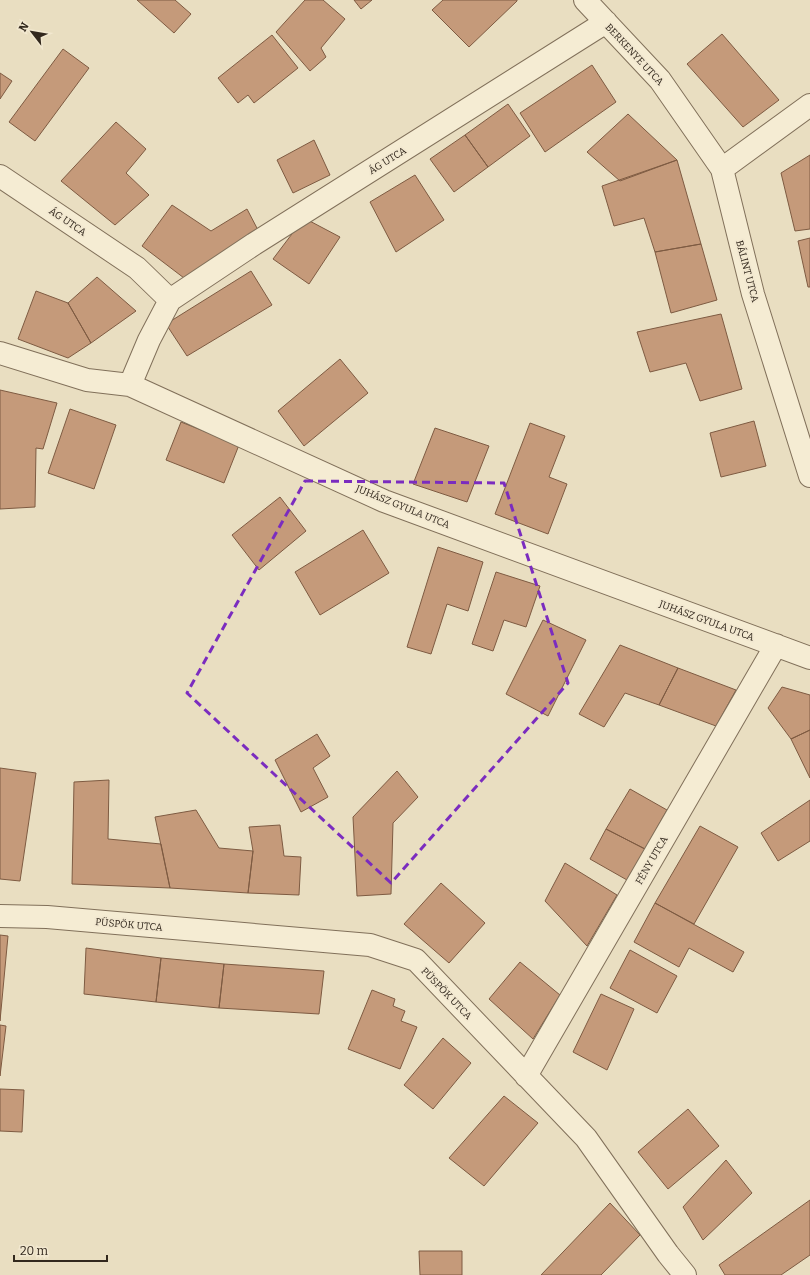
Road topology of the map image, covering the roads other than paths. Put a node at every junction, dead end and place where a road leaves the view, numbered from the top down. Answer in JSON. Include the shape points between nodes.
{"nodes":[{"id":1,"x":585,"y":0,"type":"edge"},
{"id":2,"x":606,"y":22,"type":"junction"},
{"id":3,"x":810,"y":105,"type":"edge"},
{"id":4,"x":722,"y":169,"type":"junction"},
{"id":5,"x":0,"y":176,"type":"edge"},
{"id":6,"x":170,"y":300,"type":"junction"},
{"id":7,"x":0,"y":353,"type":"edge"},
{"id":8,"x":130,"y":385,"type":"junction"},
{"id":9,"x":810,"y":476,"type":"edge"},
{"id":10,"x":776,"y":645,"type":"junction"},
{"id":11,"x":810,"y":658,"type":"edge"},
{"id":12,"x":0,"y":916,"type":"edge"},
{"id":13,"x":526,"y":1076,"type":"junction"},
{"id":14,"x":685,"y":1275,"type":"edge"}],
"edges":[{"from":1,"to":2,"type":"street","name":"BERKENYE UTCA"},
{"from":2,"to":4,"type":"street","name":"BERKENYE UTCA","via":[[660,80]]},
{"from":2,"to":6,"type":"street","name":"ÁG UTCA"},
{"from":3,"to":4,"type":"street"},
{"from":4,"to":9,"type":"street","name":"BÁLINT UTCA","via":[[753,294]]},
{"from":5,"to":6,"type":"street","name":"ÁG UTCA","via":[[137,268]]},
{"from":6,"to":8,"type":"street"},
{"from":7,"to":8,"type":"street","name":"JUHÁSZ GYULA UTCA","via":[[87,380]]},
{"from":8,"to":10,"type":"street","name":"JUHÁSZ GYULA UTCA","via":[[384,501]]},
{"from":10,"to":11,"type":"street","name":"JUHÁSZ GYULA UTCA"},
{"from":10,"to":13,"type":"street","name":"FÉNY UTCA"},
{"from":12,"to":13,"type":"street","name":"PÜSPÖK UTCA","via":[[47,917],[370,945],[416,960]]},
{"from":13,"to":14,"type":"street","name":"PÜSPÖK UTCA","via":[[586,1138]]}]}
